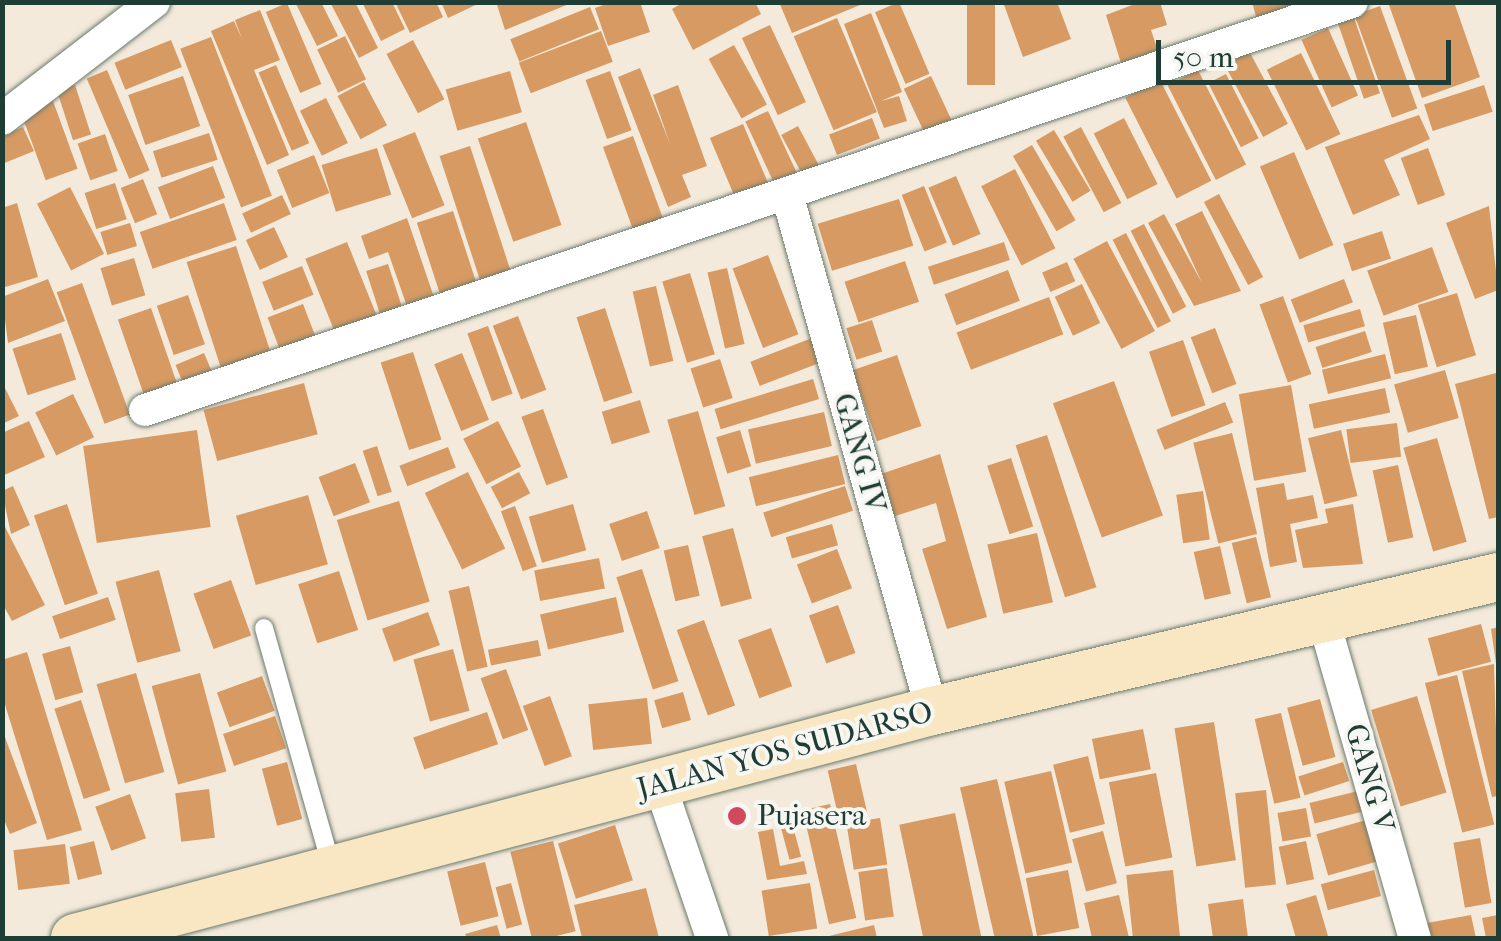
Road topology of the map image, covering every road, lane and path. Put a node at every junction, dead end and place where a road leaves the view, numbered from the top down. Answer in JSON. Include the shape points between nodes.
{"nodes":[{"id":1,"x":154,"y":2,"type":"edge"},
{"id":2,"x":1352,"y":2,"type":"edge"},
{"id":3,"x":2,"y":119,"type":"edge"},
{"id":4,"x":786,"y":194,"type":"junction"},
{"id":5,"x":145,"y":410,"type":"dead end"},
{"id":6,"x":1498,"y":577,"type":"edge"},
{"id":7,"x":1322,"y":618,"type":"junction"},
{"id":8,"x":264,"y":628,"type":"dead end"},
{"id":9,"x":932,"y":711,"type":"junction"},
{"id":10,"x":660,"y":785,"type":"junction"},
{"id":11,"x":332,"y":869,"type":"junction"},
{"id":12,"x":101,"y":935,"type":"edge"},
{"id":13,"x":712,"y":938,"type":"edge"},
{"id":14,"x":1416,"y":938,"type":"edge"}],
"edges":[{"from":1,"to":3,"type":"street"},
{"from":2,"to":4,"type":"street"},
{"from":4,"to":5,"type":"street"},
{"from":4,"to":9,"type":"street","name":"GANG IV"},
{"from":6,"to":7,"type":"main road","name":"JALAN YOS SUDARSO"},
{"from":7,"to":9,"type":"main road","name":"JALAN YOS SUDARSO"},
{"from":7,"to":14,"type":"street","name":"GANG V"},
{"from":8,"to":11,"type":"lane"},
{"from":9,"to":10,"type":"main road","name":"JALAN YOS SUDARSO"},
{"from":10,"to":11,"type":"main road","name":"JALAN YOS SUDARSO"},
{"from":10,"to":13,"type":"street"},
{"from":11,"to":12,"type":"main road","name":"JALAN YOS SUDARSO"}]}
